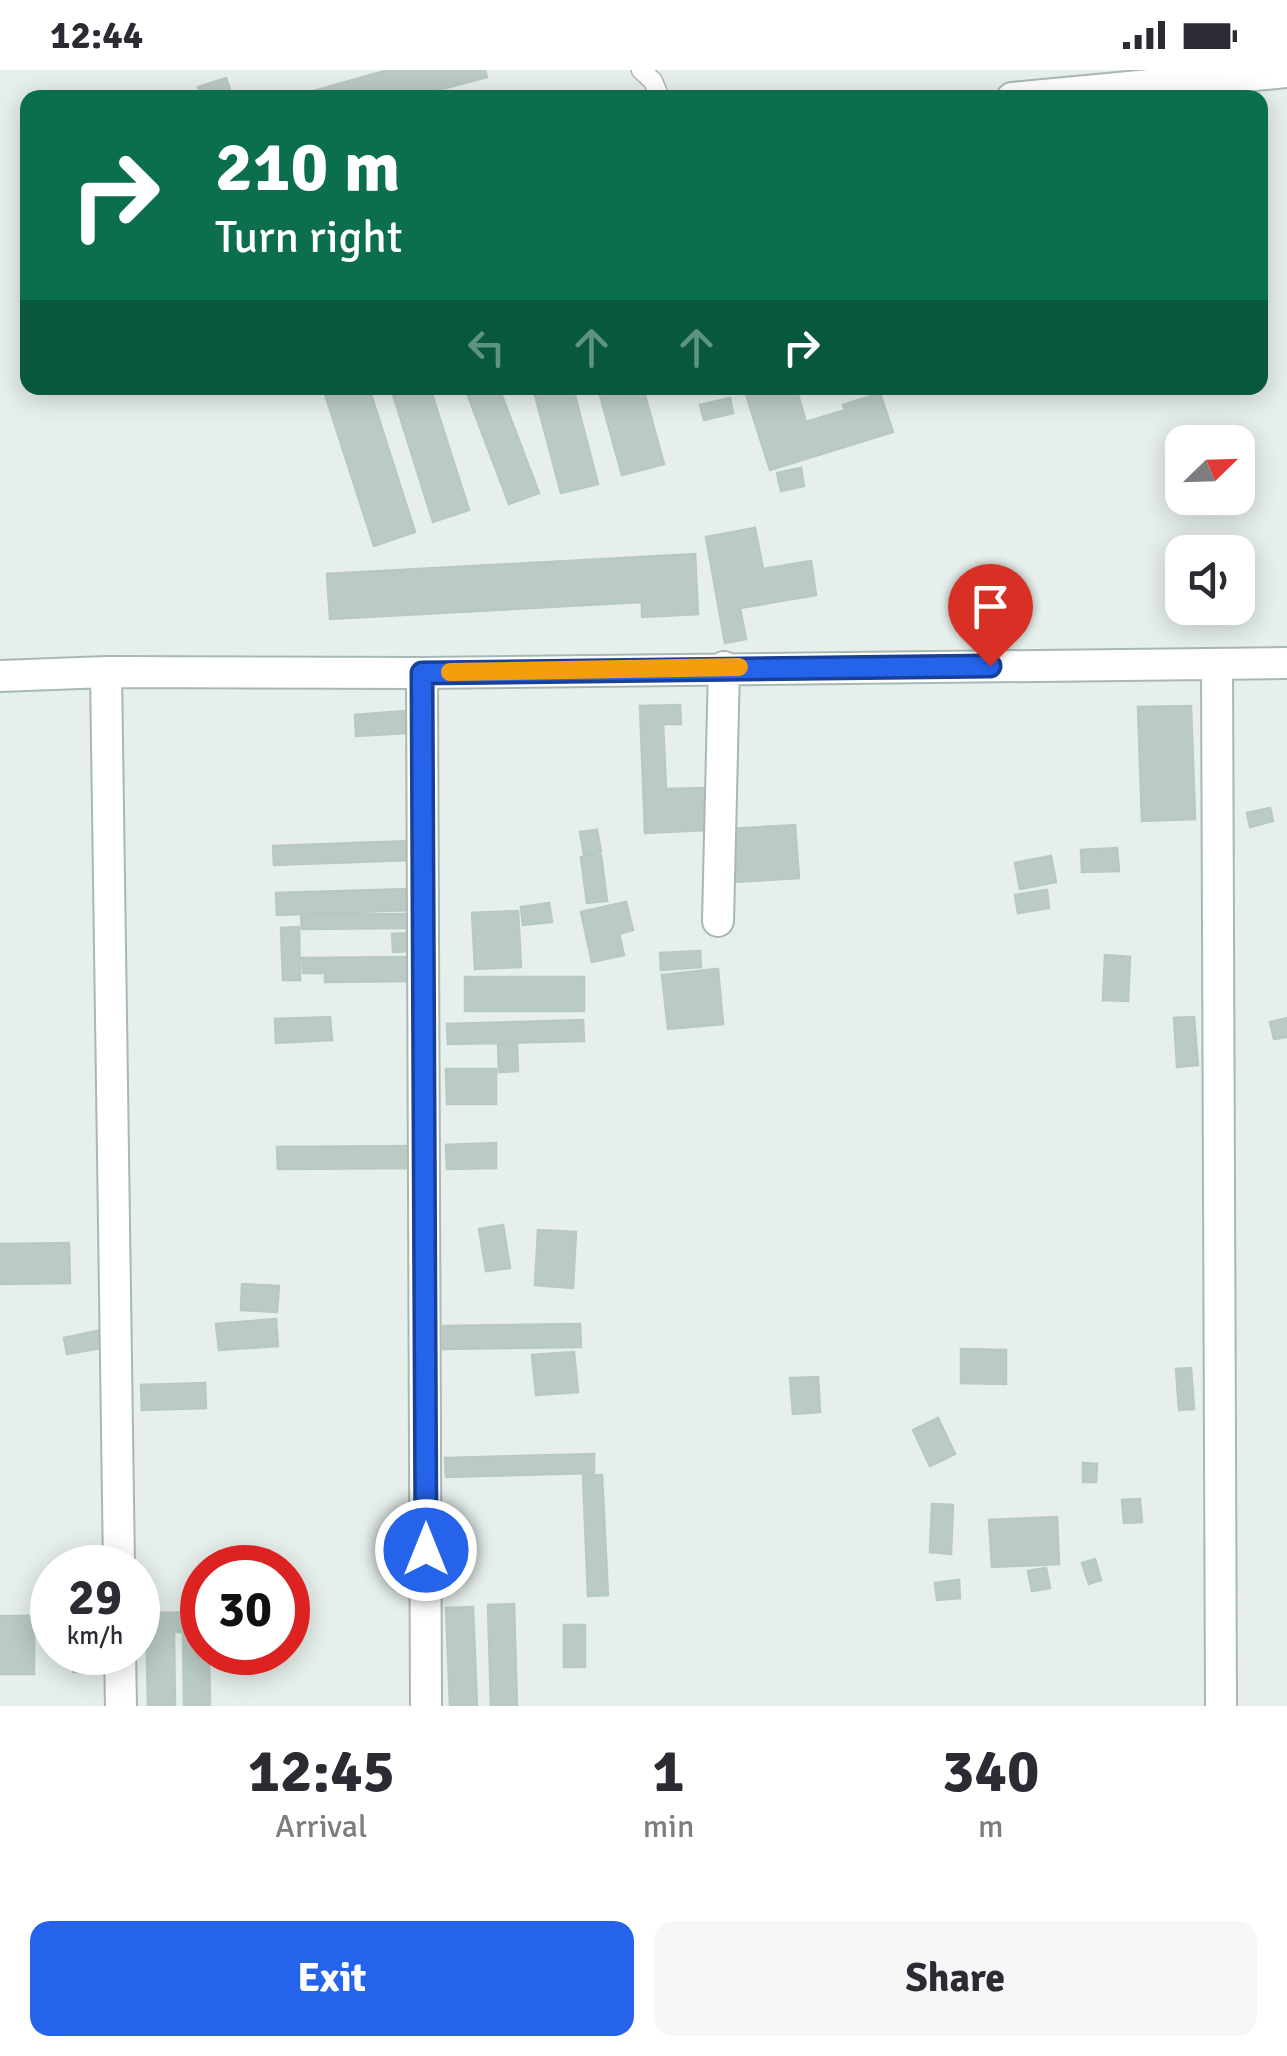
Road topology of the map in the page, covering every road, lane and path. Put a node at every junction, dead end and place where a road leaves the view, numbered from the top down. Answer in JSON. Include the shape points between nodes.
{"nodes":[{"id":1,"x":641,"y":70,"type":"edge"},
{"id":2,"x":1287,"y":72,"type":"edge"},
{"id":3,"x":656,"y":90,"type":"edge"},
{"id":4,"x":1097,"y":90,"type":"edge"},
{"id":5,"x":1287,"y":663,"type":"edge"},
{"id":6,"x":1217,"y":664,"type":"junction"},
{"id":7,"x":724,"y":668,"type":"junction"},
{"id":8,"x":106,"y":672,"type":"junction"},
{"id":9,"x":422,"y":673,"type":"junction"},
{"id":10,"x":0,"y":676,"type":"edge"},
{"id":11,"x":718,"y":921,"type":"dead end"},
{"id":12,"x":119,"y":1545,"type":"edge"},
{"id":13,"x":120,"y":1675,"type":"edge"},
{"id":14,"x":121,"y":1706,"type":"edge"},
{"id":15,"x":426,"y":1706,"type":"edge"},
{"id":16,"x":1220,"y":1706,"type":"edge"}],
"edges":[{"from":1,"to":3,"type":"lane"},
{"from":2,"to":4,"type":"street"},
{"from":5,"to":6,"type":"street"},
{"from":6,"to":7,"type":"street"},
{"from":6,"to":16,"type":"street"},
{"from":7,"to":9,"type":"street"},
{"from":7,"to":11,"type":"street"},
{"from":8,"to":9,"type":"street"},
{"from":8,"to":10,"type":"street"},
{"from":8,"to":12,"type":"street"},
{"from":9,"to":15,"type":"street"},
{"from":13,"to":14,"type":"street"}]}
